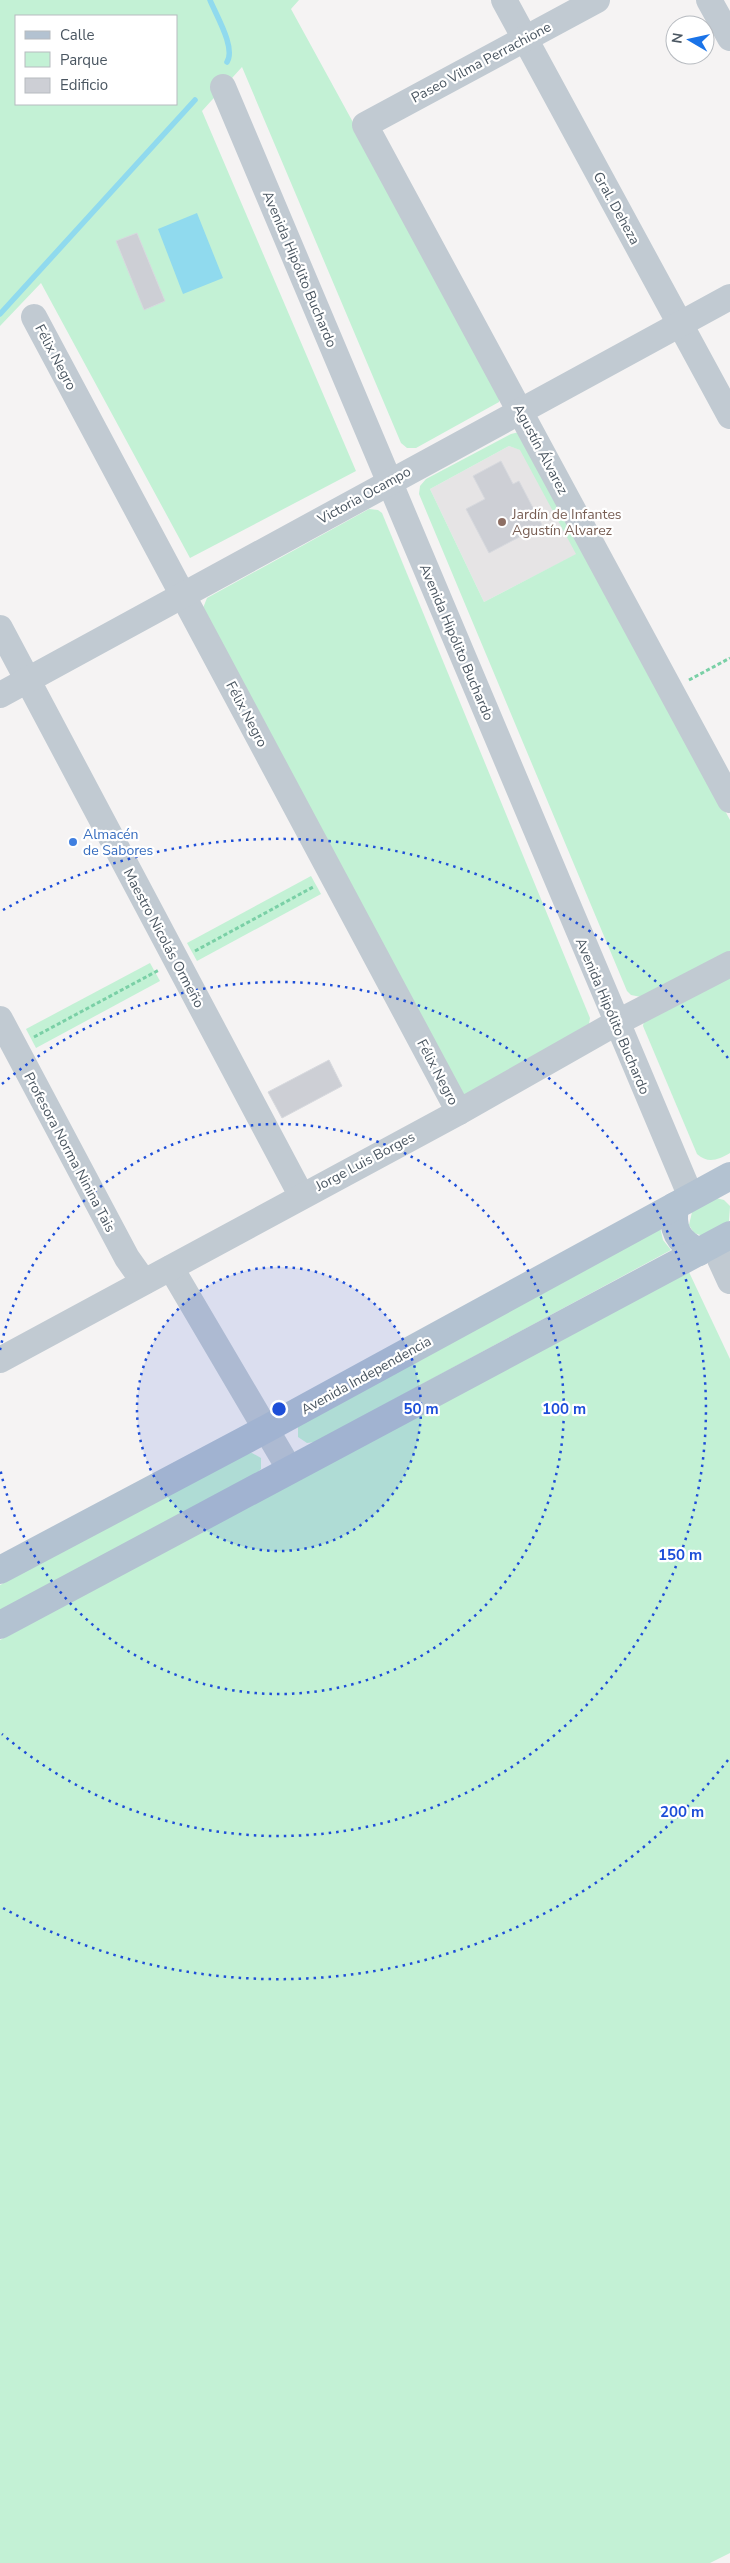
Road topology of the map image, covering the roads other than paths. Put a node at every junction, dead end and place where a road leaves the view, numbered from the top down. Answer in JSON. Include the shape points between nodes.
{"nodes":[{"id":1,"x":504,"y":0,"type":"edge"},
{"id":2,"x":597,"y":0,"type":"edge"},
{"id":3,"x":709,"y":0,"type":"edge"},
{"id":4,"x":730,"y":38,"type":"edge"},
{"id":5,"x":525,"y":39,"type":"junction"},
{"id":6,"x":223,"y":87,"type":"dead end"},
{"id":7,"x":365,"y":125,"type":"joint"},
{"id":8,"x":730,"y":297,"type":"edge"},
{"id":9,"x":34,"y":318,"type":"dead end"},
{"id":10,"x":680,"y":324,"type":"junction"},
{"id":11,"x":520,"y":410,"type":"junction"},
{"id":12,"x":730,"y":416,"type":"edge"},
{"id":13,"x":390,"y":480,"type":"junction"},
{"id":14,"x":183,"y":595,"type":"junction"},
{"id":15,"x":0,"y":628,"type":"edge"},
{"id":16,"x":28,"y":680,"type":"junction"},
{"id":17,"x":0,"y":695,"type":"edge"},
{"id":18,"x":730,"y":800,"type":"edge"},
{"id":19,"x":730,"y":964,"type":"edge"},
{"id":20,"x":0,"y":1019,"type":"edge"},
{"id":21,"x":616,"y":1023,"type":"junction"},
{"id":22,"x":459,"y":1112,"type":"junction"},
{"id":23,"x":727,"y":1181,"type":"edge"},
{"id":24,"x":301,"y":1195,"type":"junction"},
{"id":25,"x":683,"y":1202,"type":"junction"},
{"id":26,"x":714,"y":1244,"type":"edge"},
{"id":27,"x":171,"y":1268,"type":"junction"},
{"id":28,"x":730,"y":1281,"type":"edge"},
{"id":29,"x":144,"y":1282,"type":"junction"},
{"id":30,"x":0,"y":1360,"type":"edge"},
{"id":31,"x":266,"y":1429,"type":"junction"},
{"id":32,"x":290,"y":1470,"type":"junction"},
{"id":33,"x":0,"y":1570,"type":"edge"},
{"id":34,"x":0,"y":1625,"type":"edge"}],
"edges":[{"from":1,"to":5,"type":"street","name":"Gral. Deheza"},
{"from":2,"to":5,"type":"street","name":"Paseo Vilma Perrachione"},
{"from":3,"to":4,"type":"street"},
{"from":5,"to":7,"type":"street","name":"Paseo Vilma Perrachione"},
{"from":5,"to":10,"type":"street","name":"Gral. Deheza"},
{"from":6,"to":13,"type":"street","name":"Avenida Hipólito Buchardo"},
{"from":7,"to":11,"type":"street","name":"Agustín Álvarez"},
{"from":8,"to":10,"type":"street","name":"Victoria Ocampo"},
{"from":9,"to":14,"type":"street","name":"Félix Negro"},
{"from":10,"to":11,"type":"street","name":"Victoria Ocampo"},
{"from":10,"to":12,"type":"street","name":"Gral. Deheza"},
{"from":11,"to":13,"type":"street","name":"Victoria Ocampo"},
{"from":11,"to":18,"type":"street","name":"Agustín Álvarez"},
{"from":13,"to":14,"type":"street","name":"Victoria Ocampo"},
{"from":13,"to":21,"type":"street","name":"Avenida Hipólito Buchardo"},
{"from":14,"to":16,"type":"street","name":"Victoria Ocampo"},
{"from":14,"to":22,"type":"street","name":"Félix Negro"},
{"from":15,"to":16,"type":"street","name":"Maestro Nicolás Ormeño"},
{"from":16,"to":17,"type":"street","name":"Victoria Ocampo"},
{"from":16,"to":24,"type":"street","name":"Maestro Nicolás Ormeño"},
{"from":19,"to":21,"type":"street","name":"Jorge Luis Borges"},
{"from":20,"to":29,"type":"street","name":"Profesora Norma Ninina Tais","via":[[127,1258]]},
{"from":21,"to":22,"type":"street","name":"Jorge Luis Borges"},
{"from":21,"to":25,"type":"street","name":"Avenida Hipólito Buchardo"},
{"from":22,"to":24,"type":"street","name":"Jorge Luis Borges"},
{"from":23,"to":25,"type":"main road","name":"Avenida Independencia"},
{"from":24,"to":27,"type":"street","name":"Jorge Luis Borges"},
{"from":25,"to":26,"type":"main road","via":[[673,1217],[682,1242]]},
{"from":25,"to":31,"type":"main road","name":"Avenida Independencia"},
{"from":26,"to":28,"type":"street"},
{"from":26,"to":32,"type":"main road"},
{"from":27,"to":29,"type":"street","name":"Jorge Luis Borges"},
{"from":27,"to":31,"type":"street"},
{"from":29,"to":30,"type":"street","name":"Jorge Luis Borges"},
{"from":31,"to":32,"type":"street"},
{"from":31,"to":33,"type":"main road","name":"Avenida Independencia"},
{"from":32,"to":34,"type":"main road"}]}
